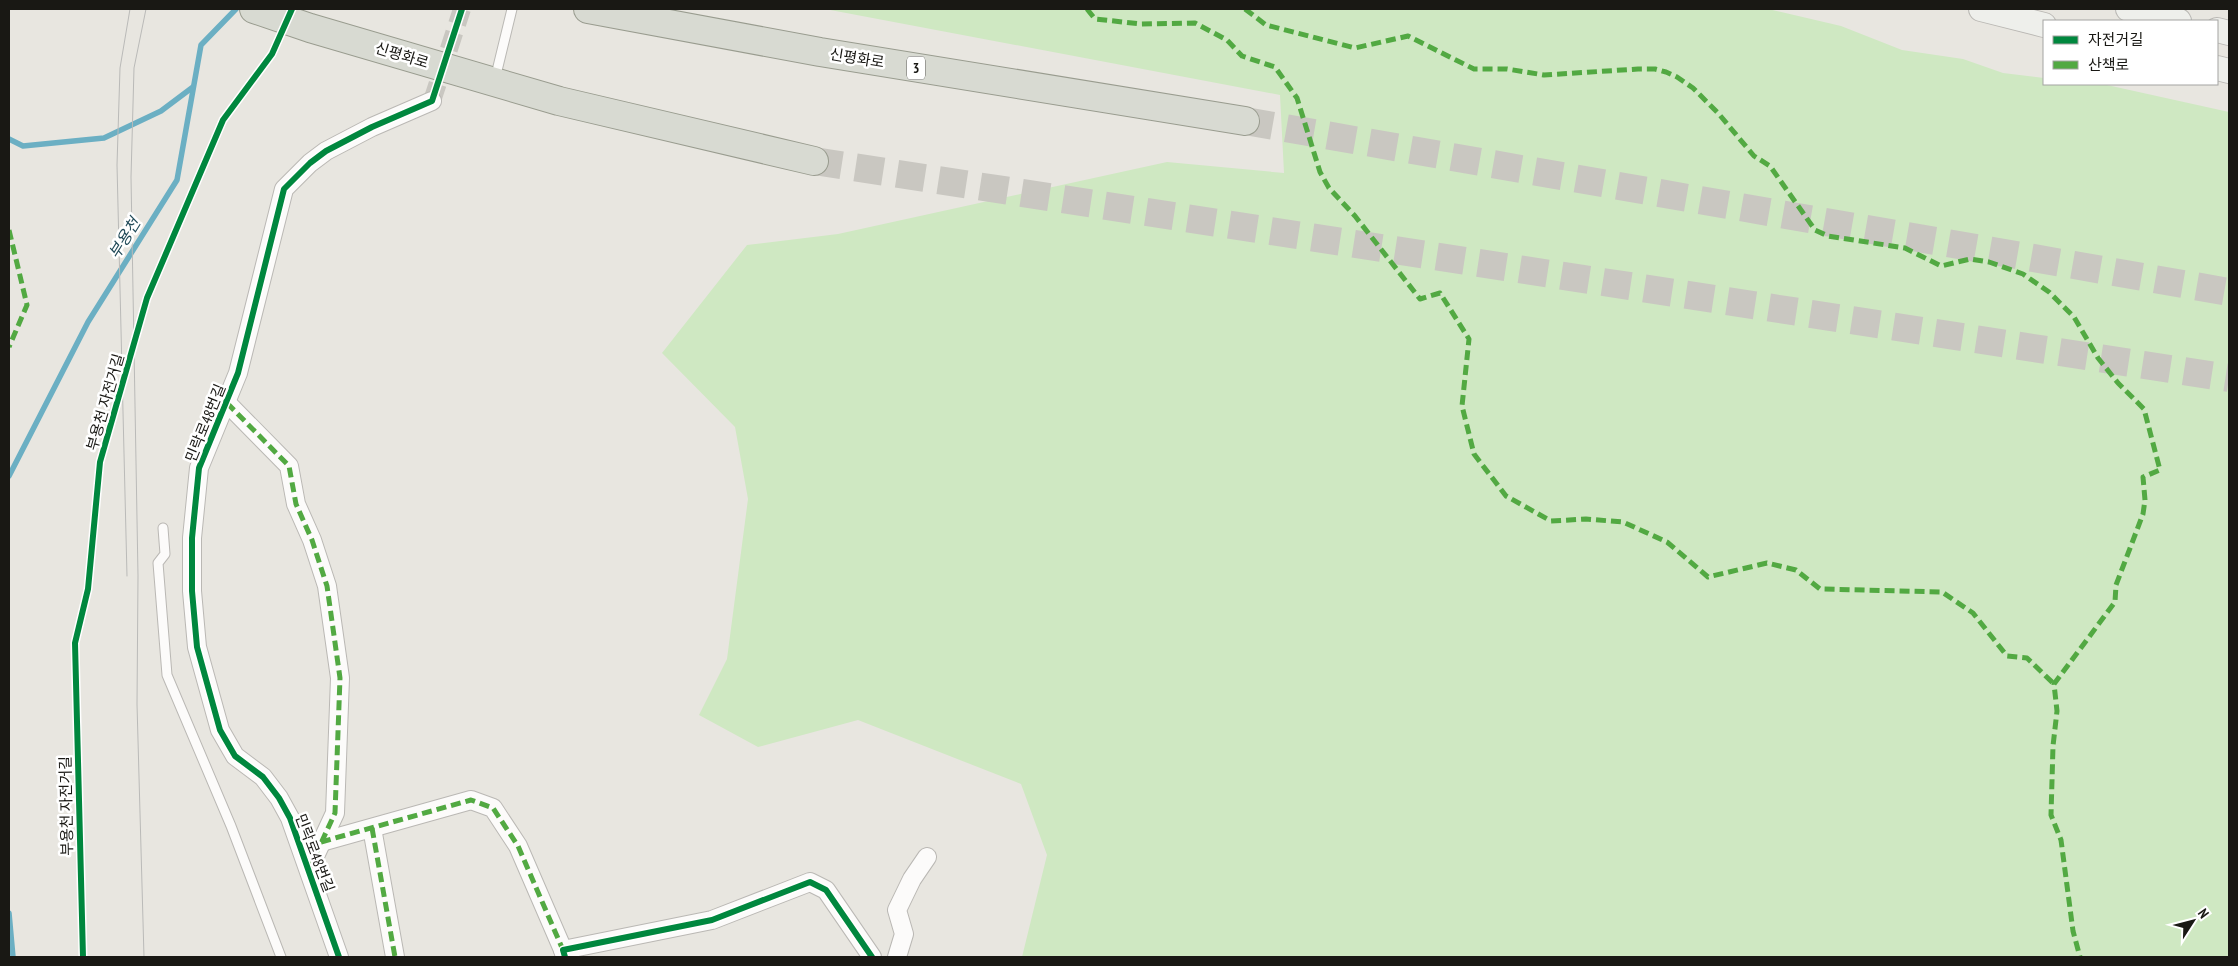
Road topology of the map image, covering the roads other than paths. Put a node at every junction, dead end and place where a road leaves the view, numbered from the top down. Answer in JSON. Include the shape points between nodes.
{"nodes":[{"id":1,"x":254,"y":9,"type":"edge"},
{"id":2,"x":512,"y":9,"type":"edge"},
{"id":3,"x":588,"y":9,"type":"edge"},
{"id":4,"x":1981,"y":9,"type":"edge"},
{"id":5,"x":2128,"y":9,"type":"edge"},
{"id":6,"x":2172,"y":9,"type":"edge"},
{"id":7,"x":2175,"y":20,"type":"edge"},
{"id":8,"x":2188,"y":20,"type":"edge"},
{"id":9,"x":2043,"y":25,"type":"edge"},
{"id":10,"x":494,"y":82,"type":"junction"},
{"id":11,"x":432,"y":102,"type":"dead end"},
{"id":12,"x":1244,"y":121,"type":"tunnel mouth"},
{"id":13,"x":814,"y":161,"type":"tunnel mouth"},
{"id":14,"x":227,"y":403,"type":"junction"},
{"id":15,"x":163,"y":528,"type":"dead end"},
{"id":16,"x":372,"y":828,"type":"junction"},
{"id":17,"x":321,"y":842,"type":"junction"},
{"id":18,"x":927,"y":857,"type":"dead end"},
{"id":19,"x":308,"y":869,"type":"junction"},
{"id":20,"x":564,"y":954,"type":"edge"},
{"id":21,"x":281,"y":957,"type":"edge"},
{"id":22,"x":340,"y":957,"type":"edge"},
{"id":23,"x":395,"y":957,"type":"edge"},
{"id":24,"x":872,"y":957,"type":"edge"},
{"id":25,"x":897,"y":957,"type":"edge"}],
"edges":[{"from":1,"to":10,"type":"highway","name":"신평화로"},
{"from":2,"to":10,"type":"lane"},
{"from":3,"to":12,"type":"highway","name":"신평화로","number":"3","via":[[820,52]]},
{"from":4,"to":9,"type":"main road"},
{"from":5,"to":7,"type":"main road"},
{"from":6,"to":8,"type":"main road"},
{"from":10,"to":13,"type":"highway","name":"신평화로","via":[[559,101]]},
{"from":11,"to":14,"type":"street","name":"민락로48번길","via":[[326,151],[284,189],[238,373]]},
{"from":14,"to":17,"type":"street","via":[[289,466],[296,504],[327,586],[340,678],[335,813]]},
{"from":14,"to":19,"type":"street","name":"민락로48번길","via":[[199,468],[192,538],[197,647],[220,730],[235,756],[263,777],[279,798],[290,818]]},
{"from":15,"to":21,"type":"lane","via":[[165,554],[158,563],[167,675],[231,826]]},
{"from":16,"to":17,"type":"street"},
{"from":16,"to":20,"type":"street","via":[[471,800],[493,808],[518,846]]},
{"from":16,"to":23,"type":"street"},
{"from":17,"to":19,"type":"street"},
{"from":18,"to":25,"type":"street","via":[[897,910],[904,934]]},
{"from":19,"to":22,"type":"street","name":"민락로48번길"},
{"from":20,"to":24,"type":"street","via":[[712,920],[810,882],[826,890]]}]}
